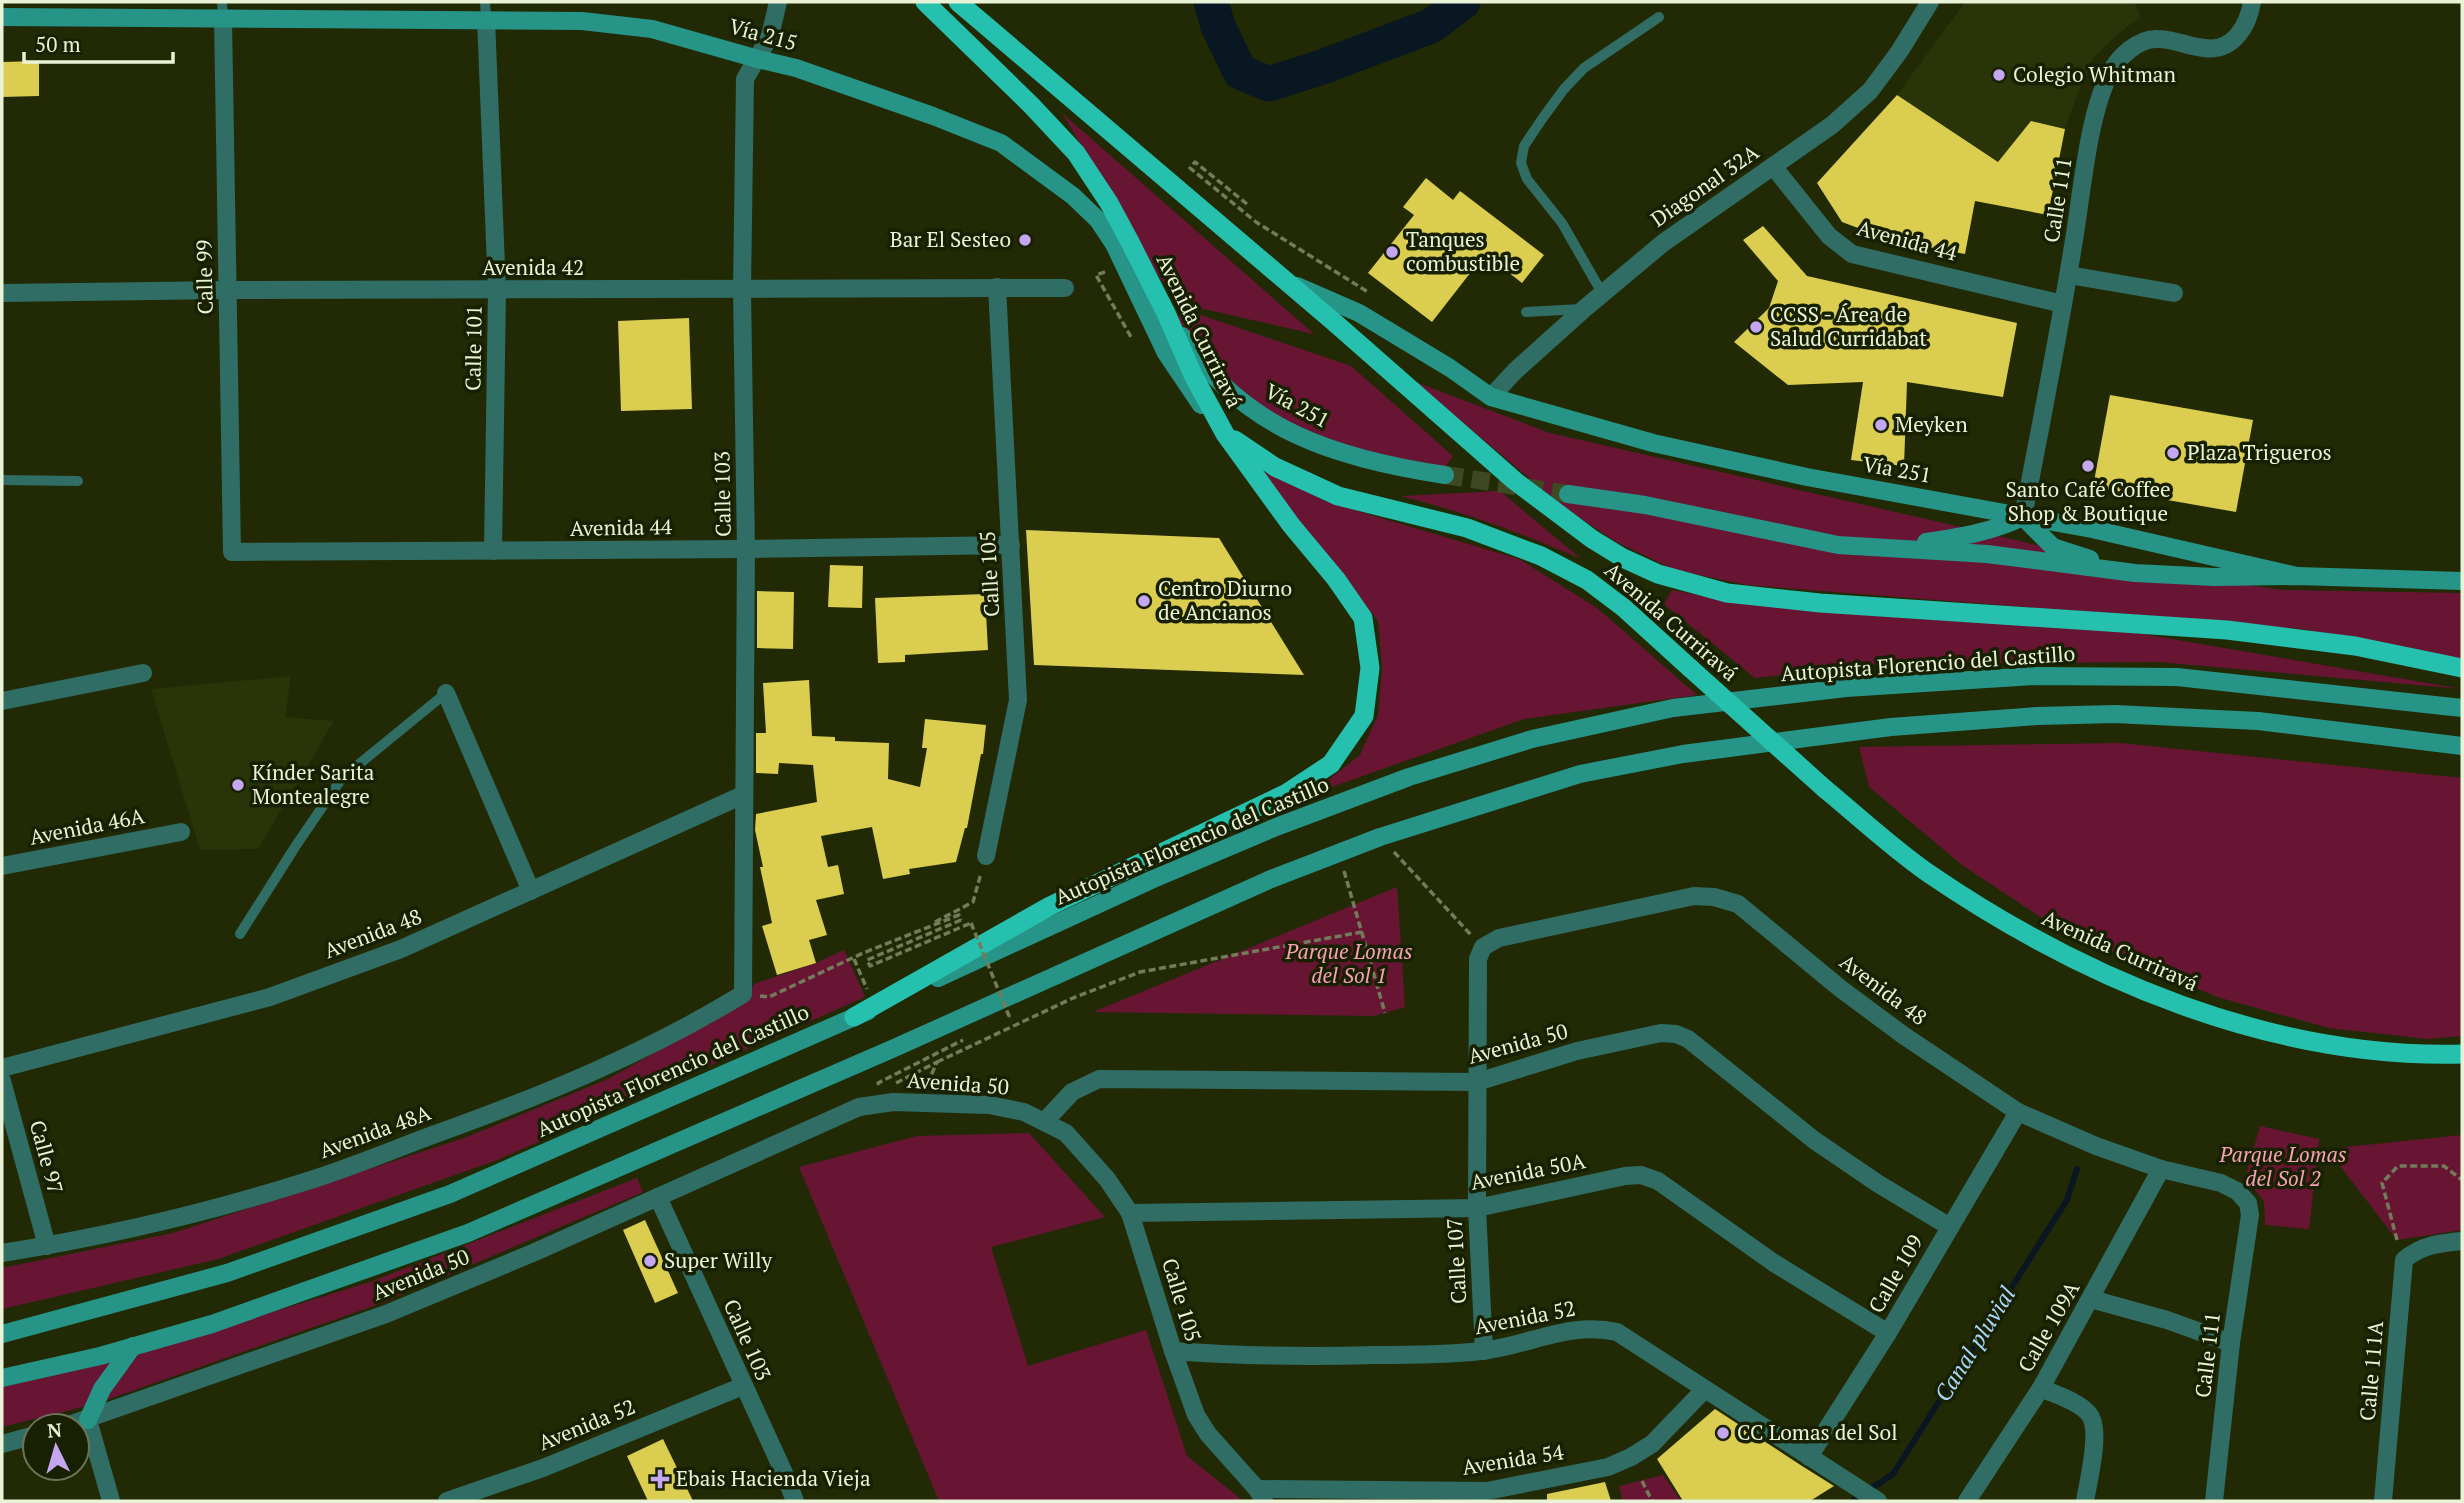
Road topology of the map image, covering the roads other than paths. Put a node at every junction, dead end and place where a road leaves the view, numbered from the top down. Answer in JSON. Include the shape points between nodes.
{"nodes":[{"id":1,"x":778,"y":2,"type":"edge"},
{"id":2,"x":925,"y":2,"type":"edge"},
{"id":3,"x":1930,"y":2,"type":"edge"},
{"id":4,"x":2252,"y":2,"type":"edge"},
{"id":5,"x":964,"y":4,"type":"edge"},
{"id":6,"x":222,"y":11,"type":"edge"},
{"id":7,"x":486,"y":11,"type":"edge"},
{"id":8,"x":1659,"y":17,"type":"dead end"},
{"id":9,"x":2,"y":18,"type":"edge"},
{"id":10,"x":758,"y":59,"type":"junction"},
{"id":11,"x":1773,"y":166,"type":"junction"},
{"id":12,"x":2069,"y":275,"type":"junction"},
{"id":13,"x":1286,"y":281,"type":"junction"},
{"id":14,"x":997,"y":288,"type":"junction"},
{"id":15,"x":1065,"y":288,"type":"dead end"},
{"id":16,"x":228,"y":290,"type":"junction"},
{"id":17,"x":497,"y":290,"type":"junction"},
{"id":18,"x":742,"y":290,"type":"junction"},
{"id":19,"x":2,"y":293,"type":"edge"},
{"id":20,"x":1602,"y":293,"type":"junction"},
{"id":21,"x":2174,"y":293,"type":"dead end"},
{"id":22,"x":2063,"y":304,"type":"junction"},
{"id":23,"x":1584,"y":309,"type":"junction"},
{"id":24,"x":1526,"y":312,"type":"dead end"},
{"id":25,"x":1166,"y":313,"type":"junction"},
{"id":26,"x":1491,"y":397,"type":"junction"},
{"id":27,"x":1225,"y":434,"type":"junction"},
{"id":28,"x":1445,"y":475,"type":"tunnel mouth"},
{"id":29,"x":2,"y":480,"type":"edge"},
{"id":30,"x":78,"y":481,"type":"dead end"},
{"id":31,"x":1568,"y":494,"type":"tunnel mouth"},
{"id":32,"x":2023,"y":517,"type":"junction"},
{"id":33,"x":1012,"y":545,"type":"junction"},
{"id":34,"x":1882,"y":548,"type":"junction"},
{"id":35,"x":746,"y":549,"type":"junction"},
{"id":36,"x":493,"y":551,"type":"junction"},
{"id":37,"x":232,"y":552,"type":"joint"},
{"id":38,"x":2135,"y":573,"type":"junction"},
{"id":39,"x":2297,"y":576,"type":"junction"},
{"id":40,"x":2462,"y":581,"type":"edge"},
{"id":41,"x":2462,"y":668,"type":"edge"},
{"id":42,"x":143,"y":673,"type":"dead end"},
{"id":43,"x":446,"y":693,"type":"joint"},
{"id":44,"x":2,"y":701,"type":"edge"},
{"id":45,"x":2462,"y":708,"type":"edge"},
{"id":46,"x":2462,"y":746,"type":"edge"},
{"id":47,"x":743,"y":795,"type":"junction"},
{"id":48,"x":181,"y":832,"type":"dead end"},
{"id":49,"x":986,"y":856,"type":"road end"},
{"id":50,"x":2,"y":866,"type":"edge"},
{"id":51,"x":531,"y":891,"type":"junction"},
{"id":52,"x":240,"y":934,"type":"dead end"},
{"id":53,"x":1481,"y":953,"type":"joint"},
{"id":54,"x":743,"y":993,"type":"joint"},
{"id":55,"x":854,"y":1017,"type":"junction"},
{"id":56,"x":2462,"y":1054,"type":"edge"},
{"id":57,"x":2,"y":1068,"type":"edge"},
{"id":58,"x":2,"y":1081,"type":"edge"},
{"id":59,"x":1477,"y":1082,"type":"junction"},
{"id":60,"x":2018,"y":1112,"type":"junction"},
{"id":61,"x":1045,"y":1121,"type":"junction"},
{"id":62,"x":2161,"y":1169,"type":"junction"},
{"id":63,"x":658,"y":1197,"type":"junction"},
{"id":64,"x":1477,"y":1208,"type":"junction"},
{"id":65,"x":1130,"y":1213,"type":"junction"},
{"id":66,"x":2250,"y":1215,"type":"joint"},
{"id":67,"x":1950,"y":1227,"type":"junction"},
{"id":68,"x":2462,"y":1241,"type":"edge"},
{"id":69,"x":47,"y":1246,"type":"junction"},
{"id":70,"x":2,"y":1253,"type":"edge"},
{"id":71,"x":2091,"y":1299,"type":"junction"},
{"id":72,"x":1888,"y":1333,"type":"junction"},
{"id":73,"x":2,"y":1334,"type":"edge"},
{"id":74,"x":2231,"y":1343,"type":"junction"},
{"id":75,"x":133,"y":1346,"type":"junction"},
{"id":76,"x":1173,"y":1351,"type":"junction"},
{"id":77,"x":1484,"y":1351,"type":"junction"},
{"id":78,"x":2,"y":1378,"type":"edge"},
{"id":79,"x":743,"y":1386,"type":"junction"},
{"id":80,"x":2040,"y":1388,"type":"junction"},
{"id":81,"x":1704,"y":1390,"type":"junction"},
{"id":82,"x":91,"y":1413,"type":"edge"},
{"id":83,"x":91,"y":1419,"type":"edge"},
{"id":84,"x":91,"y":1431,"type":"edge"},
{"id":85,"x":21,"y":1438,"type":"edge"},
{"id":86,"x":2,"y":1444,"type":"edge"},
{"id":87,"x":1809,"y":1457,"type":"junction"},
{"id":88,"x":1260,"y":1495,"type":"edge"},
{"id":89,"x":111,"y":1501,"type":"edge"},
{"id":90,"x":447,"y":1501,"type":"edge"},
{"id":91,"x":795,"y":1501,"type":"edge"},
{"id":92,"x":1878,"y":1501,"type":"edge"},
{"id":93,"x":1967,"y":1501,"type":"edge"},
{"id":94,"x":2085,"y":1501,"type":"edge"},
{"id":95,"x":2214,"y":1501,"type":"edge"},
{"id":96,"x":2383,"y":1501,"type":"edge"}],
"edges":[{"from":1,"to":10,"type":"street","name":"Calle 103","via":[[770,36]]},
{"from":2,"to":25,"type":"highway","name":"Avenida Curriravá","via":[[1076,153],[1109,203]]},
{"from":3,"to":11,"type":"street","name":"Diagonal 32A","via":[[1870,91],[1832,125]]},
{"from":4,"to":12,"type":"street","name":"Calle 111","via":[[2243,31],[2229,44],[2208,49],[2157,38],[2138,43],[2110,74],[2096,111]]},
{"from":5,"to":13,"type":"highway","name":"Avenida Curriravá"},
{"from":6,"to":7,"type":"main road","name":"Vía 215"},
{"from":6,"to":9,"type":"main road","name":"Vía 215"},
{"from":6,"to":16,"type":"street","name":"Calle 99"},
{"from":7,"to":10,"type":"main road","name":"Vía 215","via":[[652,29]]},
{"from":7,"to":17,"type":"street","name":"Calle 101"},
{"from":8,"to":20,"type":"lane","via":[[1584,68],[1542,119],[1522,154],[1527,179],[1563,223]]},
{"from":10,"to":18,"type":"street","name":"Calle 103","via":[[745,79]]},
{"from":10,"to":27,"type":"main road","name":"Vía 215","via":[[818,75],[1001,143],[1073,196],[1114,244],[1166,353]]},
{"from":11,"to":20,"type":"street","name":"Diagonal 32A","via":[[1663,243]]},
{"from":11,"to":22,"type":"street","name":"Avenida 44","via":[[1829,236],[1852,254]]},
{"from":12,"to":21,"type":"street"},
{"from":12,"to":22,"type":"street","name":"Calle 111"},
{"from":13,"to":26,"type":"main road","name":"Vía 251","via":[[1359,313]]},
{"from":13,"to":41,"type":"highway","name":"Avenida Curriravá","via":[[1515,481],[1592,539],[1658,574],[1727,593],[2227,630],[2355,646]]},
{"from":14,"to":15,"type":"street","name":"Avenida 42"},
{"from":14,"to":18,"type":"street","name":"Avenida 42"},
{"from":14,"to":33,"type":"street","name":"Calle 105"},
{"from":16,"to":17,"type":"street","name":"Avenida 42"},
{"from":16,"to":19,"type":"street","name":"Avenida 42"},
{"from":16,"to":37,"type":"street","name":"Calle 99"},
{"from":17,"to":18,"type":"street","name":"Avenida 42"},
{"from":17,"to":36,"type":"street","name":"Calle 101"},
{"from":18,"to":35,"type":"street","name":"Calle 103"},
{"from":20,"to":23,"type":"street","name":"Diagonal 32A"},
{"from":22,"to":32,"type":"street","name":"Calle 111"},
{"from":23,"to":24,"type":"lane"},
{"from":23,"to":26,"type":"street","name":"Diagonal 32A"},
{"from":25,"to":27,"type":"highway","name":"Avenida Curriravá"},
{"from":25,"to":28,"type":"main road","name":"Vía 251","via":[[1209,371],[1263,418],[1344,455]]},
{"from":26,"to":32,"type":"main road","name":"Vía 251","via":[[1653,443]]},
{"from":27,"to":55,"type":"highway","via":[[1363,618],[1370,668],[1364,716],[1350,739],[1331,764],[1287,793],[1050,906]]},
{"from":27,"to":56,"type":"highway","name":"Avenida Curriravá","bridge":true,"via":[[1275,467],[1338,496],[1467,528],[1541,556],[1587,580],[1927,872],[2038,941],[2171,1003],[2308,1042],[2414,1055]]},
{"from":29,"to":30,"type":"lane"},
{"from":31,"to":34,"type":"main road","name":"Vía 251","via":[[1838,545]]},
{"from":32,"to":34,"type":"main road","via":[[1973,536]]},
{"from":32,"to":38,"type":"main road","via":[[2053,547]]},
{"from":32,"to":39,"type":"main road","name":"Vía 251"},
{"from":33,"to":35,"type":"street","name":"Avenida 44"},
{"from":33,"to":49,"type":"street","name":"Calle 105","via":[[1018,700]]},
{"from":34,"to":38,"type":"main road","name":"Vía 251","via":[[1987,554]]},
{"from":35,"to":36,"type":"street","name":"Avenida 44"},
{"from":35,"to":47,"type":"street","name":"Calle 103"},
{"from":36,"to":37,"type":"street","name":"Avenida 44"},
{"from":38,"to":39,"type":"main road","name":"Vía 251"},
{"from":39,"to":40,"type":"main road","name":"Vía 251"},
{"from":42,"to":44,"type":"street"},
{"from":43,"to":51,"type":"street"},
{"from":43,"to":52,"type":"lane","via":[[342,778]]},
{"from":45,"to":55,"type":"main road","name":"Autopista Florencio del Castillo","via":[[2177,677],[2034,676],[1846,688],[1673,708],[1532,739],[1409,777],[1276,827]]},
{"from":46,"to":75,"type":"main road","via":[[2258,721],[2115,714],[2037,716],[1891,727],[1683,754],[1580,774],[1380,837],[1271,879],[468,1233],[212,1324]]},
{"from":47,"to":51,"type":"street","name":"Avenida 48"},
{"from":47,"to":54,"type":"street","name":"Calle 103"},
{"from":48,"to":50,"type":"street","name":"Avenida 46A"},
{"from":51,"to":57,"type":"street","name":"Avenida 48","via":[[401,950],[270,997]]},
{"from":53,"to":59,"type":"street","name":"Calle 107"},
{"from":53,"to":60,"type":"street","name":"Avenida 48","via":[[1499,938],[1694,896],[1738,904],[1841,989]]},
{"from":54,"to":69,"type":"street","name":"Avenida 48A","via":[[600,1070],[476,1120],[327,1174],[170,1220]]},
{"from":55,"to":73,"type":"main road","name":"Autopista Florencio del Castillo","via":[[450,1194],[227,1273]]},
{"from":58,"to":69,"type":"street","name":"Calle 97"},
{"from":59,"to":61,"type":"street","name":"Avenida 50","via":[[1099,1079],[1072,1092]]},
{"from":59,"to":64,"type":"street","name":"Calle 107"},
{"from":59,"to":67,"type":"street","name":"Avenida 50","via":[[1577,1051],[1661,1033],[1676,1034],[1814,1140]]},
{"from":60,"to":62,"type":"street","name":"Avenida 48"},
{"from":60,"to":67,"type":"street","name":"Calle 109"},
{"from":61,"to":63,"type":"street","name":"Avenida 50","via":[[989,1105],[920,1101],[859,1107]]},
{"from":61,"to":65,"type":"street","name":"Calle 105","via":[[1082,1149]]},
{"from":62,"to":66,"type":"street","name":"Avenida 48","via":[[2237,1191],[2248,1203]]},
{"from":62,"to":71,"type":"street","name":"Calle 109A"},
{"from":63,"to":79,"type":"street","name":"Calle 103"},
{"from":63,"to":83,"type":"street","name":"Avenida 50","via":[[386,1314]]},
{"from":64,"to":65,"type":"street","name":"Avenida 50A"},
{"from":64,"to":72,"type":"street","name":"Avenida 50A","via":[[1641,1175],[1658,1181],[1774,1263]]},
{"from":64,"to":77,"type":"street","name":"Calle 107"},
{"from":65,"to":76,"type":"street","name":"Calle 105"},
{"from":66,"to":74,"type":"street","name":"Calle 111"},
{"from":67,"to":72,"type":"street","name":"Calle 109"},
{"from":68,"to":96,"type":"street","name":"Calle 111A","via":[[2416,1250],[2404,1260]]},
{"from":69,"to":70,"type":"street","name":"Avenida 48A"},
{"from":71,"to":74,"type":"street"},
{"from":71,"to":80,"type":"street","name":"Calle 109A"},
{"from":72,"to":87,"type":"street","name":"Calle 109"},
{"from":74,"to":95,"type":"street","name":"Calle 111"},
{"from":75,"to":78,"type":"main road"},
{"from":75,"to":82,"type":"main road","via":[[102,1389]]},
{"from":76,"to":77,"type":"street","name":"Avenida 52","via":[[1275,1357]]},
{"from":76,"to":88,"type":"street","name":"Calle 105","via":[[1196,1415]]},
{"from":77,"to":81,"type":"street","name":"Avenida 52","via":[[1599,1328],[1617,1332]]},
{"from":79,"to":90,"type":"street","name":"Avenida 52","via":[[543,1468]]},
{"from":79,"to":91,"type":"street","name":"Calle 103"},
{"from":80,"to":93,"type":"street","name":"Calle 109A"},
{"from":80,"to":94,"type":"street","via":[[2091,1416],[2095,1432]]},
{"from":81,"to":87,"type":"street","name":"Avenida 52"},
{"from":81,"to":88,"type":"street","name":"Avenida 54","via":[[1652,1444],[1608,1467],[1488,1491]]},
{"from":84,"to":89,"type":"street"},
{"from":85,"to":86,"type":"street"},
{"from":87,"to":92,"type":"street","name":"Avenida 52"}]}
